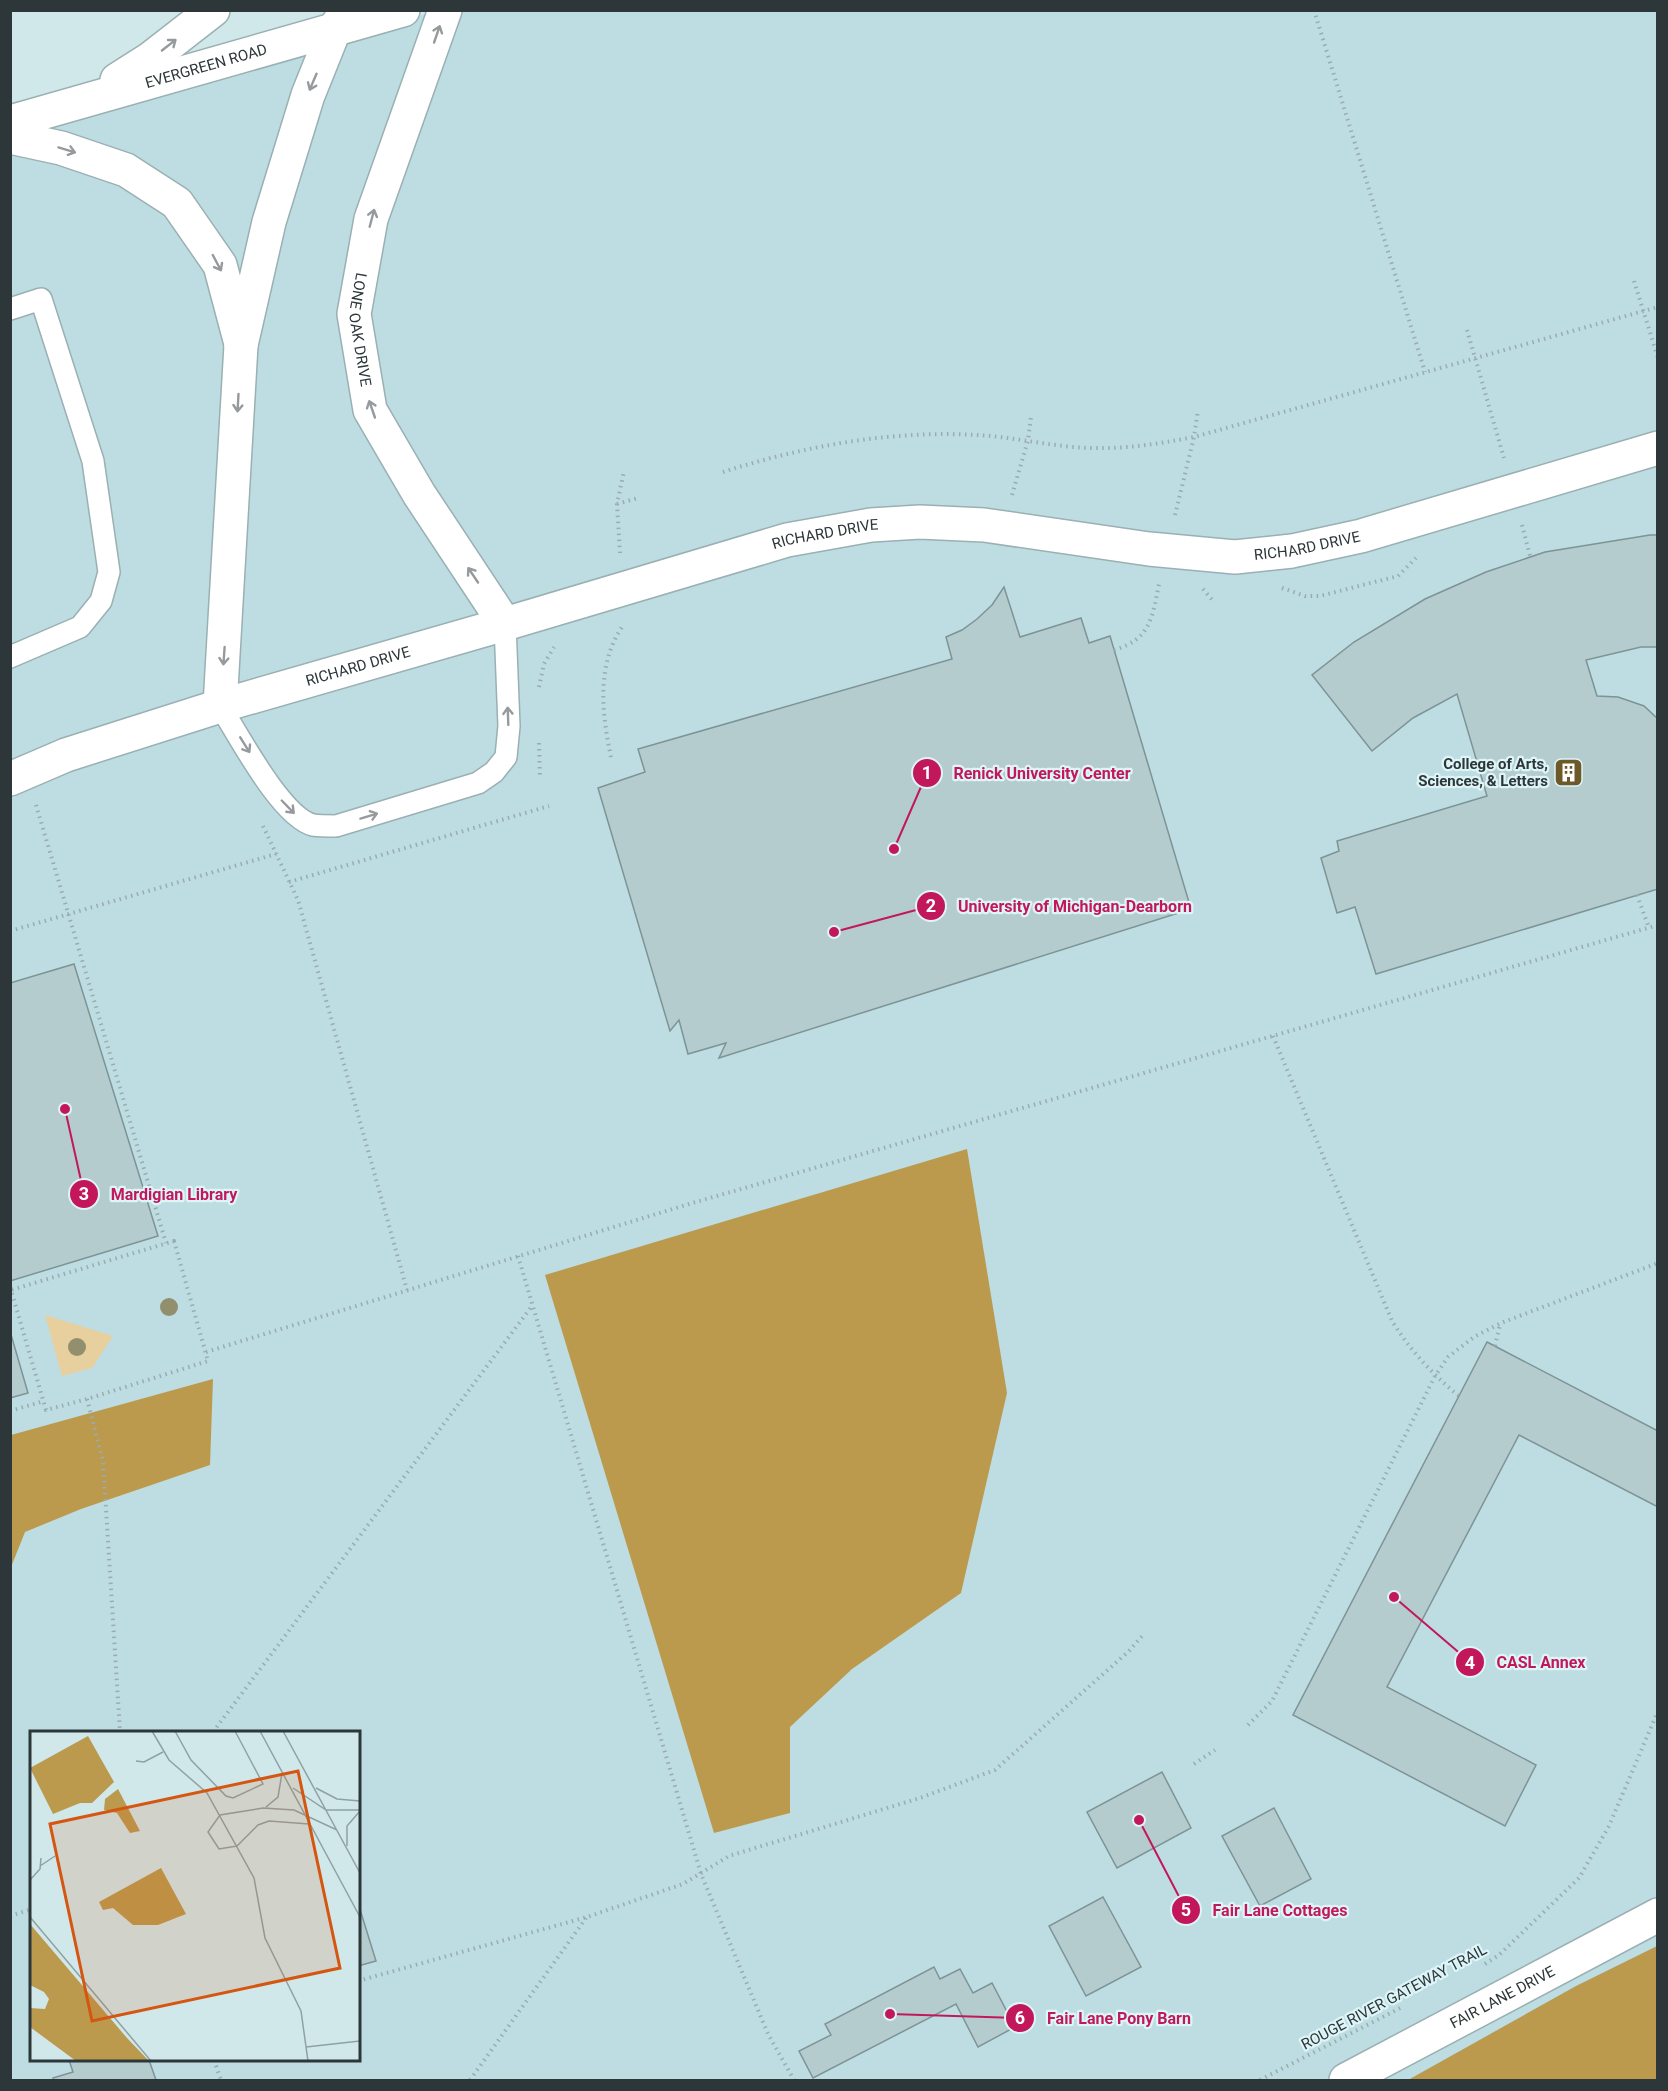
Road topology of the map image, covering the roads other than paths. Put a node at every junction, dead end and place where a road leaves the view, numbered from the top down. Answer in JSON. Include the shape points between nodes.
{"nodes":[{"id":1,"x":213,"y":10,"type":"edge"},
{"id":2,"x":403,"y":10,"type":"edge"},
{"id":3,"x":445,"y":10,"type":"edge"},
{"id":4,"x":341,"y":19,"type":"edge"},
{"id":5,"x":85,"y":100,"type":"junction"},
{"id":6,"x":10,"y":122,"type":"edge"},
{"id":7,"x":10,"y":137,"type":"edge"},
{"id":8,"x":10,"y":309,"type":"edge"},
{"id":9,"x":241,"y":345,"type":"junction"},
{"id":10,"x":1658,"y":448,"type":"edge"},
{"id":11,"x":505,"y":624,"type":"junction"},
{"id":12,"x":10,"y":657,"type":"edge"},
{"id":13,"x":220,"y":706,"type":"junction"},
{"id":14,"x":10,"y":779,"type":"edge"},
{"id":15,"x":1658,"y":1915,"type":"edge"},
{"id":16,"x":1346,"y":2080,"type":"edge"}],
"edges":[{"from":5,"to":1,"type":"street","one_way":true,"via":[[150,59]]},
{"from":2,"to":4,"type":"street","name":"EVERGREEN ROAD"},
{"from":11,"to":3,"type":"street","name":"LONE OAK DRIVE","one_way":true,"via":[[419,494],[370,410],[354,314],[371,219]]},
{"from":4,"to":5,"type":"street","name":"EVERGREEN ROAD"},
{"from":4,"to":9,"type":"street","one_way":true,"via":[[308,95],[273,211]]},
{"from":5,"to":6,"type":"street","name":"EVERGREEN ROAD"},
{"from":7,"to":9,"type":"street","one_way":true,"via":[[61,148],[126,170],[177,204],[220,265]]},
{"from":8,"to":12,"type":"lane","via":[[41,299],[93,461],[109,572],[101,601],[80,627]]},
{"from":9,"to":13,"type":"street","one_way":true},
{"from":10,"to":11,"type":"street","name":"RICHARD DRIVE","via":[[1361,536],[1292,552],[1234,557],[984,525],[871,525],[787,540]]},
{"from":11,"to":13,"type":"street","name":"RICHARD DRIVE"},
{"from":13,"to":11,"type":"lane","one_way":true,"via":[[269,785],[290,811],[312,825],[336,826],[478,783],[494,772],[506,757],[509,726]]},
{"from":13,"to":14,"type":"street","name":"RICHARD DRIVE","via":[[66,755]]},
{"from":15,"to":16,"type":"street","name":"FAIR LANE DRIVE"}]}
